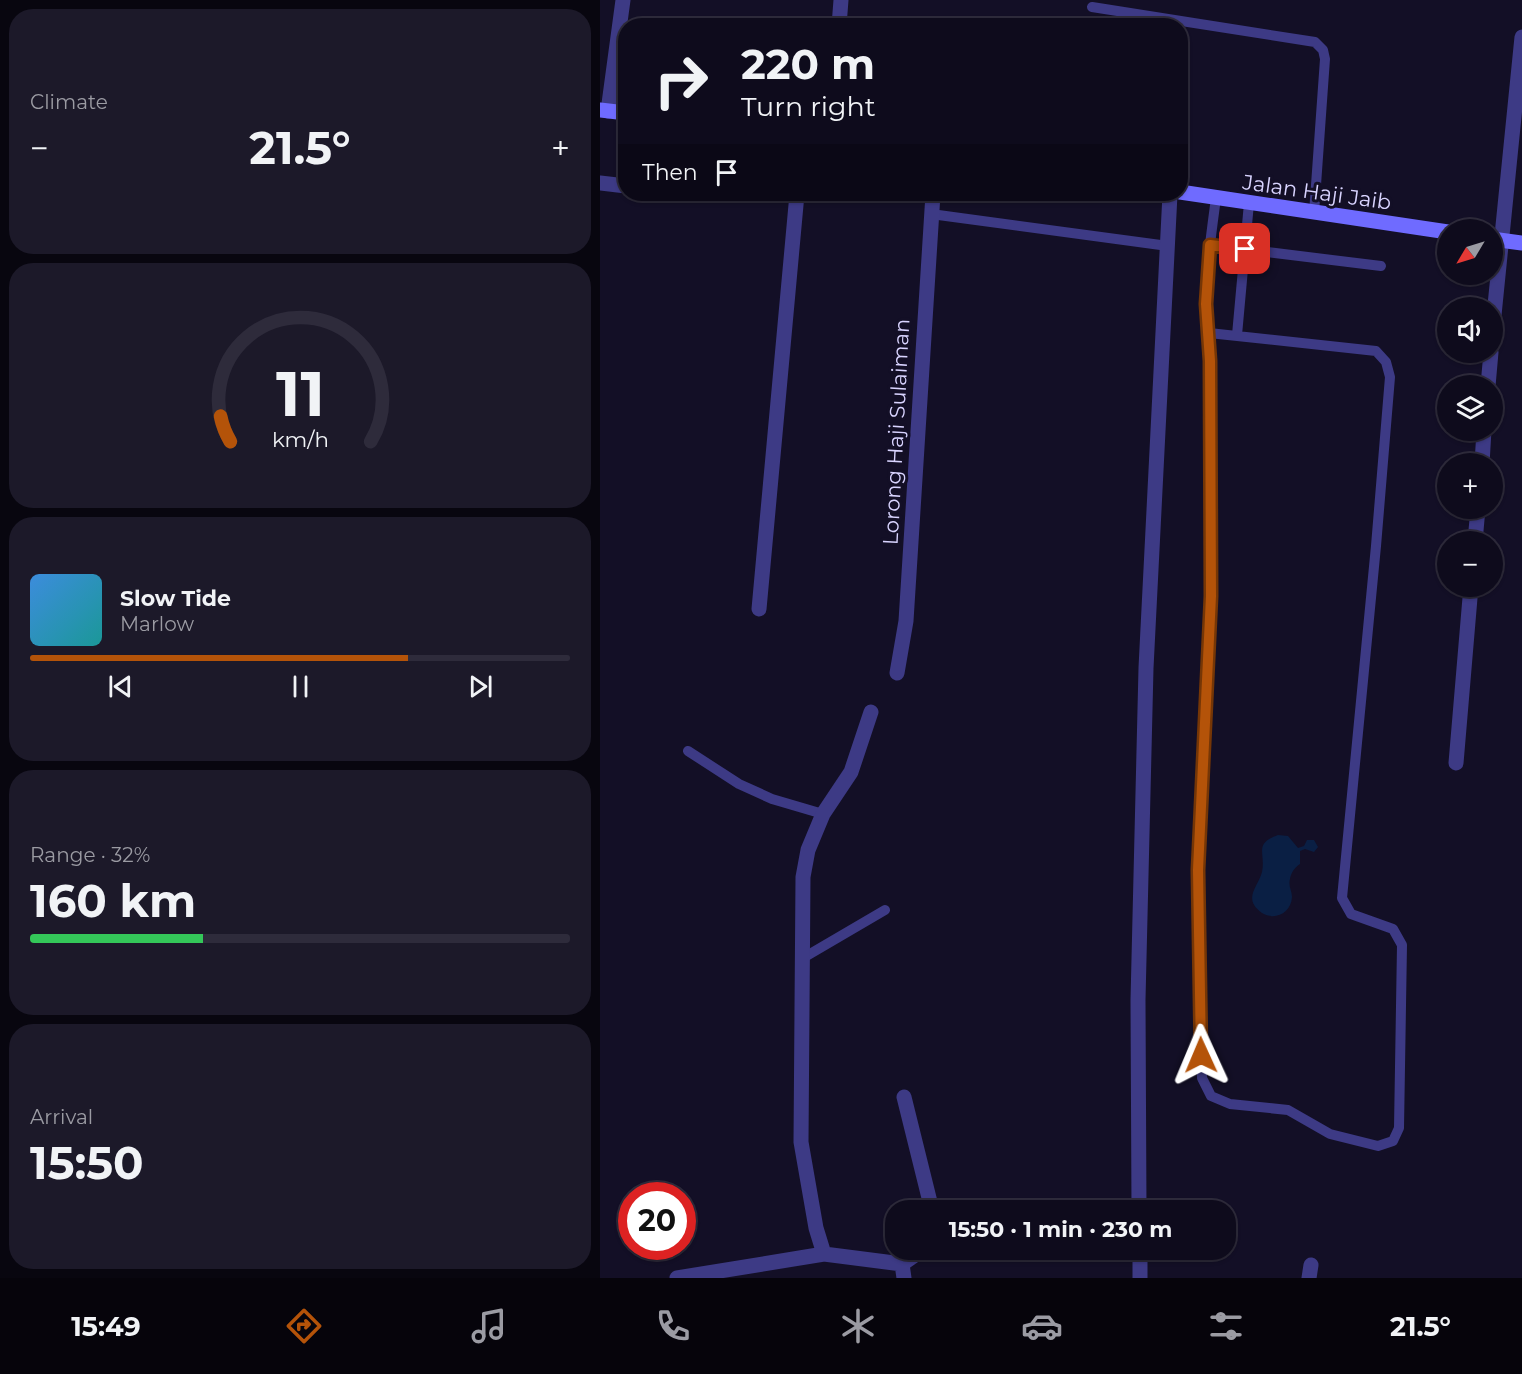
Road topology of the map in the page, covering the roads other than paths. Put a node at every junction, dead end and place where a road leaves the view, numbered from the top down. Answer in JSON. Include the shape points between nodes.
{"nodes":[{"id":1,"x":623,"y":0,"type":"edge"},
{"id":2,"x":841,"y":0,"type":"edge"},
{"id":3,"x":1092,"y":7,"type":"dead end"},
{"id":4,"x":620,"y":18,"type":"edge"},
{"id":5,"x":840,"y":18,"type":"edge"},
{"id":6,"x":1162,"y":18,"type":"edge"},
{"id":7,"x":1188,"y":22,"type":"edge"},
{"id":8,"x":618,"y":29,"type":"edge"},
{"id":9,"x":1522,"y":37,"type":"edge"},
{"id":10,"x":604,"y":111,"type":"edge"},
{"id":11,"x":600,"y":183,"type":"edge"},
{"id":12,"x":618,"y":185,"type":"edge"},
{"id":13,"x":1188,"y":193,"type":"edge"},
{"id":14,"x":1216,"y":198,"type":"junction"},
{"id":15,"x":796,"y":201,"type":"edge"},
{"id":16,"x":932,"y":201,"type":"edge"},
{"id":17,"x":1170,"y":201,"type":"edge"},
{"id":18,"x":1250,"y":203,"type":"junction"},
{"id":19,"x":1314,"y":213,"type":"junction"},
{"id":20,"x":931,"y":214,"type":"junction"},
{"id":21,"x":1499,"y":219,"type":"edge"},
{"id":22,"x":1437,"y":230,"type":"edge"},
{"id":23,"x":1503,"y":240,"type":"edge"},
{"id":24,"x":1522,"y":243,"type":"edge"},
{"id":25,"x":1210,"y":245,"type":"junction"},
{"id":26,"x":1168,"y":246,"type":"junction"},
{"id":27,"x":1245,"y":249,"type":"junction"},
{"id":28,"x":1380,"y":266,"type":"dead end"},
{"id":29,"x":1209,"y":333,"type":"junction"},
{"id":30,"x":1237,"y":335,"type":"junction"},
{"id":31,"x":1470,"y":597,"type":"edge"},
{"id":32,"x":759,"y":609,"type":"dead end"},
{"id":33,"x":897,"y":673,"type":"dead end"},
{"id":34,"x":871,"y":712,"type":"dead end"},
{"id":35,"x":688,"y":751,"type":"dead end"},
{"id":36,"x":1456,"y":763,"type":"dead end"},
{"id":37,"x":823,"y":814,"type":"junction"},
{"id":38,"x":885,"y":910,"type":"dead end"},
{"id":39,"x":802,"y":958,"type":"junction"},
{"id":40,"x":904,"y":1097,"type":"dead end"},
{"id":41,"x":930,"y":1200,"type":"edge"},
{"id":42,"x":1139,"y":1200,"type":"edge"},
{"id":43,"x":824,"y":1254,"type":"junction"},
{"id":44,"x":1140,"y":1260,"type":"edge"},
{"id":45,"x":903,"y":1271,"type":"edge"},
{"id":46,"x":677,"y":1278,"type":"edge"},
{"id":47,"x":1140,"y":1278,"type":"edge"}],
"edges":[{"from":1,"to":4,"type":"street"},
{"from":2,"to":5,"type":"street"},
{"from":3,"to":6,"type":"lane"},
{"from":7,"to":19,"type":"lane","via":[[1315,42],[1323,50]]},
{"from":8,"to":10,"type":"street"},
{"from":9,"to":21,"type":"street"},
{"from":11,"to":12,"type":"street"},
{"from":13,"to":14,"type":"street","name":"Jalan Haji Jaib"},
{"from":14,"to":18,"type":"street","name":"Jalan Haji Jaib"},
{"from":14,"to":25,"type":"lane"},
{"from":15,"to":32,"type":"street"},
{"from":16,"to":20,"type":"street","name":"Lorong Haji Sulaiman"},
{"from":17,"to":26,"type":"street"},
{"from":18,"to":19,"type":"street","name":"Jalan Haji Jaib"},
{"from":18,"to":27,"type":"lane"},
{"from":19,"to":22,"type":"street","name":"Jalan Haji Jaib"},
{"from":20,"to":26,"type":"lane"},
{"from":20,"to":33,"type":"street","name":"Lorong Haji Sulaiman","via":[[906,621]]},
{"from":23,"to":24,"type":"street"},
{"from":25,"to":27,"type":"lane"},
{"from":25,"to":29,"type":"lane","via":[[1206,304]]},
{"from":26,"to":42,"type":"street","via":[[1146,668],[1137,1000]]},
{"from":27,"to":28,"type":"lane"},
{"from":27,"to":30,"type":"lane"},
{"from":29,"to":30,"type":"lane"},
{"from":29,"to":30,"type":"lane","via":[[1211,596],[1198,870],[1202,1078],[1211,1096],[1230,1104],[1288,1110],[1330,1134],[1378,1146],[1393,1141],[1399,1128],[1402,945],[1393,929],[1351,914],[1342,898],[1390,377],[1386,362],[1376,351]]},
{"from":31,"to":36,"type":"street"},
{"from":34,"to":37,"type":"street","via":[[851,772]]},
{"from":35,"to":37,"type":"lane","via":[[772,800]]},
{"from":37,"to":39,"type":"street","via":[[808,850],[804,877]]},
{"from":38,"to":39,"type":"lane"},
{"from":39,"to":43,"type":"street","via":[[801,1142]]},
{"from":40,"to":41,"type":"street"},
{"from":43,"to":45,"type":"street"},
{"from":43,"to":46,"type":"street"},
{"from":44,"to":47,"type":"street"}]}
